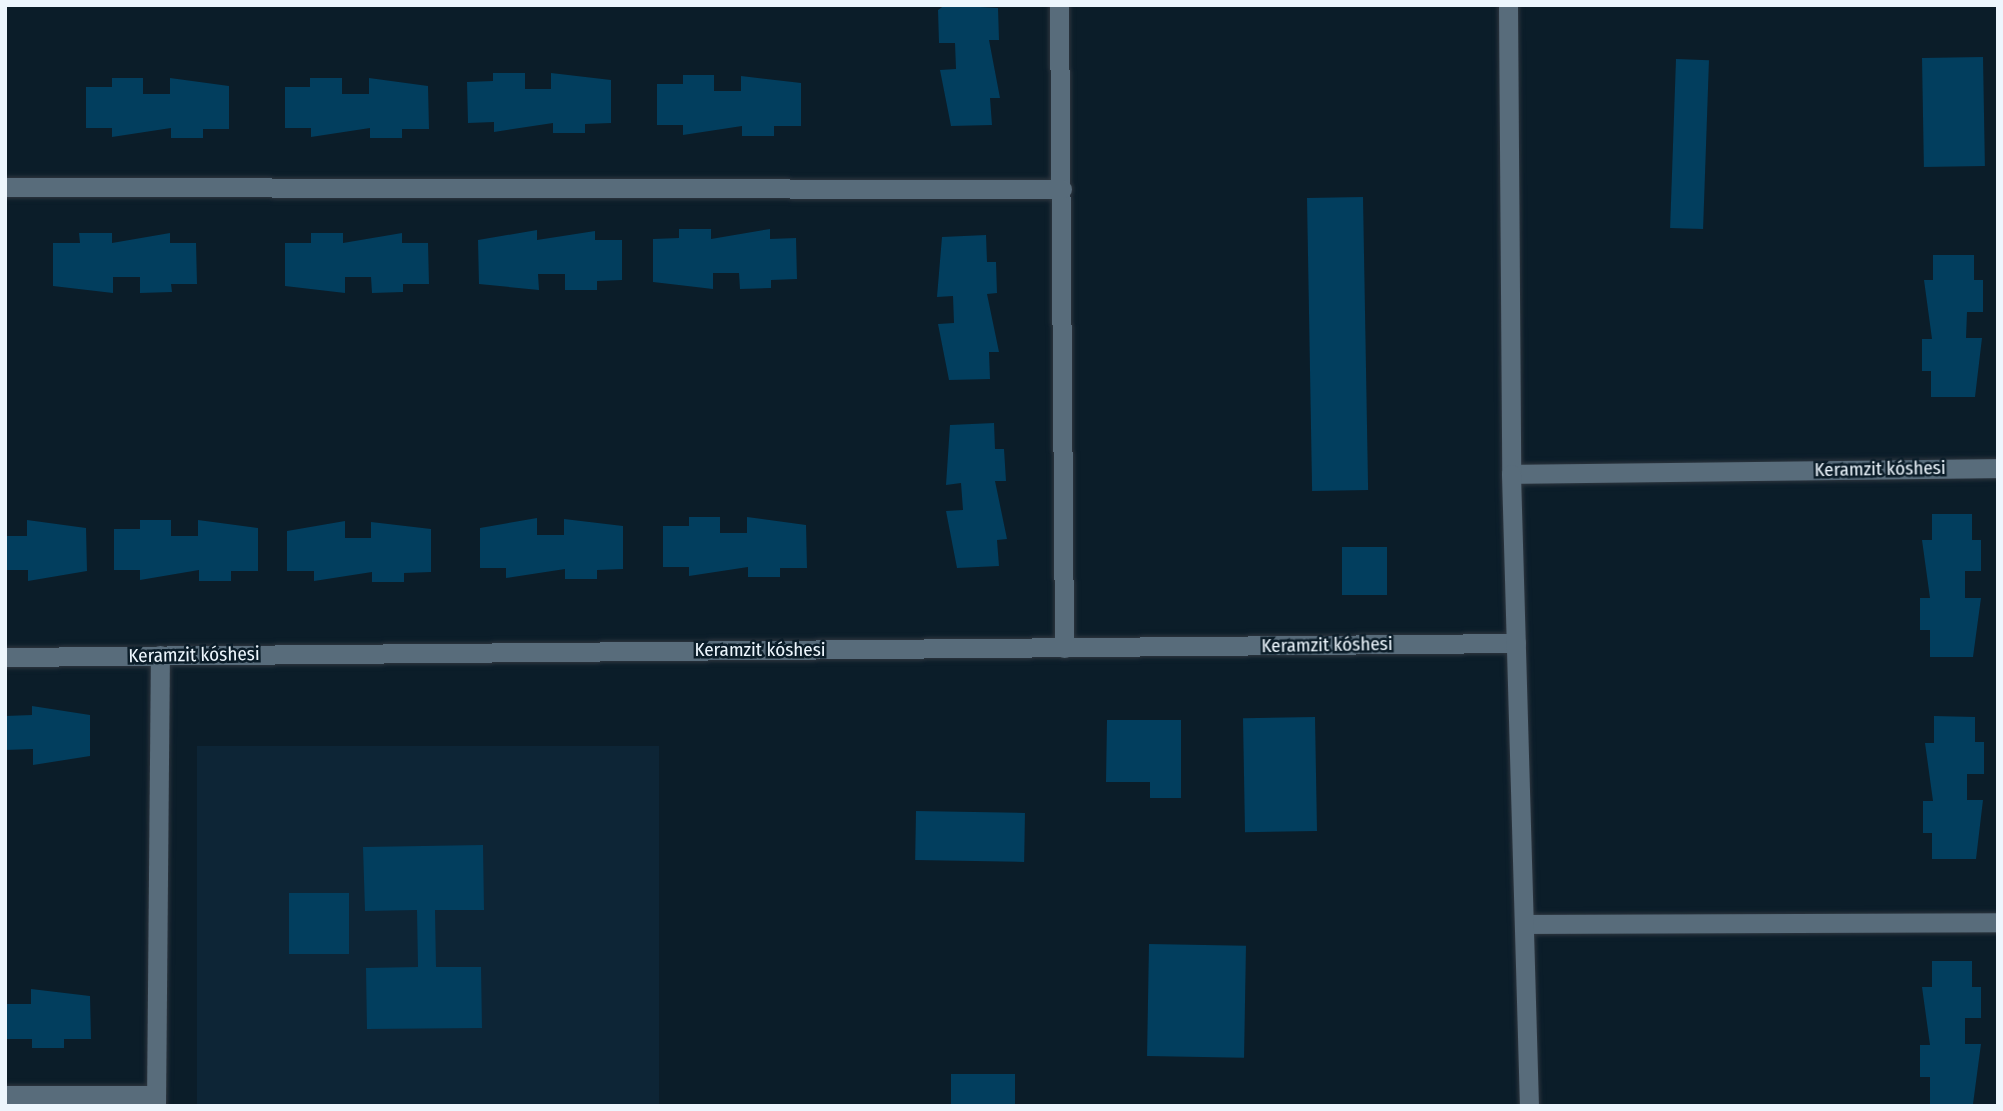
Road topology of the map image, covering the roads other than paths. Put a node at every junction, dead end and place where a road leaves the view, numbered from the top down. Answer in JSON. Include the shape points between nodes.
{"nodes":[{"id":1,"x":1059,"y":5,"type":"edge"},
{"id":2,"x":1508,"y":5,"type":"edge"},
{"id":3,"x":5,"y":187,"type":"edge"},
{"id":4,"x":1062,"y":189,"type":"junction"},
{"id":5,"x":1998,"y":468,"type":"edge"},
{"id":6,"x":1511,"y":474,"type":"junction"},
{"id":7,"x":1516,"y":643,"type":"junction"},
{"id":8,"x":1064,"y":648,"type":"junction"},
{"id":9,"x":160,"y":655,"type":"junction"},
{"id":10,"x":5,"y":657,"type":"edge"},
{"id":11,"x":1998,"y":922,"type":"edge"},
{"id":12,"x":1524,"y":924,"type":"junction"},
{"id":13,"x":5,"y":1095,"type":"edge"},
{"id":14,"x":156,"y":1100,"type":"edge"},
{"id":15,"x":1529,"y":1106,"type":"edge"}],
"edges":[{"from":1,"to":4,"type":"street"},
{"from":2,"to":6,"type":"street"},
{"from":3,"to":4,"type":"street"},
{"from":4,"to":8,"type":"street"},
{"from":5,"to":6,"type":"street","name":"Keramzit kóshesi"},
{"from":6,"to":7,"type":"street"},
{"from":7,"to":8,"type":"street","name":"Keramzit kóshesi"},
{"from":7,"to":12,"type":"street"},
{"from":8,"to":9,"type":"street","name":"Keramzit kóshesi"},
{"from":9,"to":10,"type":"street","name":"Keramzit kóshesi"},
{"from":9,"to":14,"type":"street"},
{"from":11,"to":12,"type":"street"},
{"from":12,"to":15,"type":"street"},
{"from":13,"to":14,"type":"street"}]}
